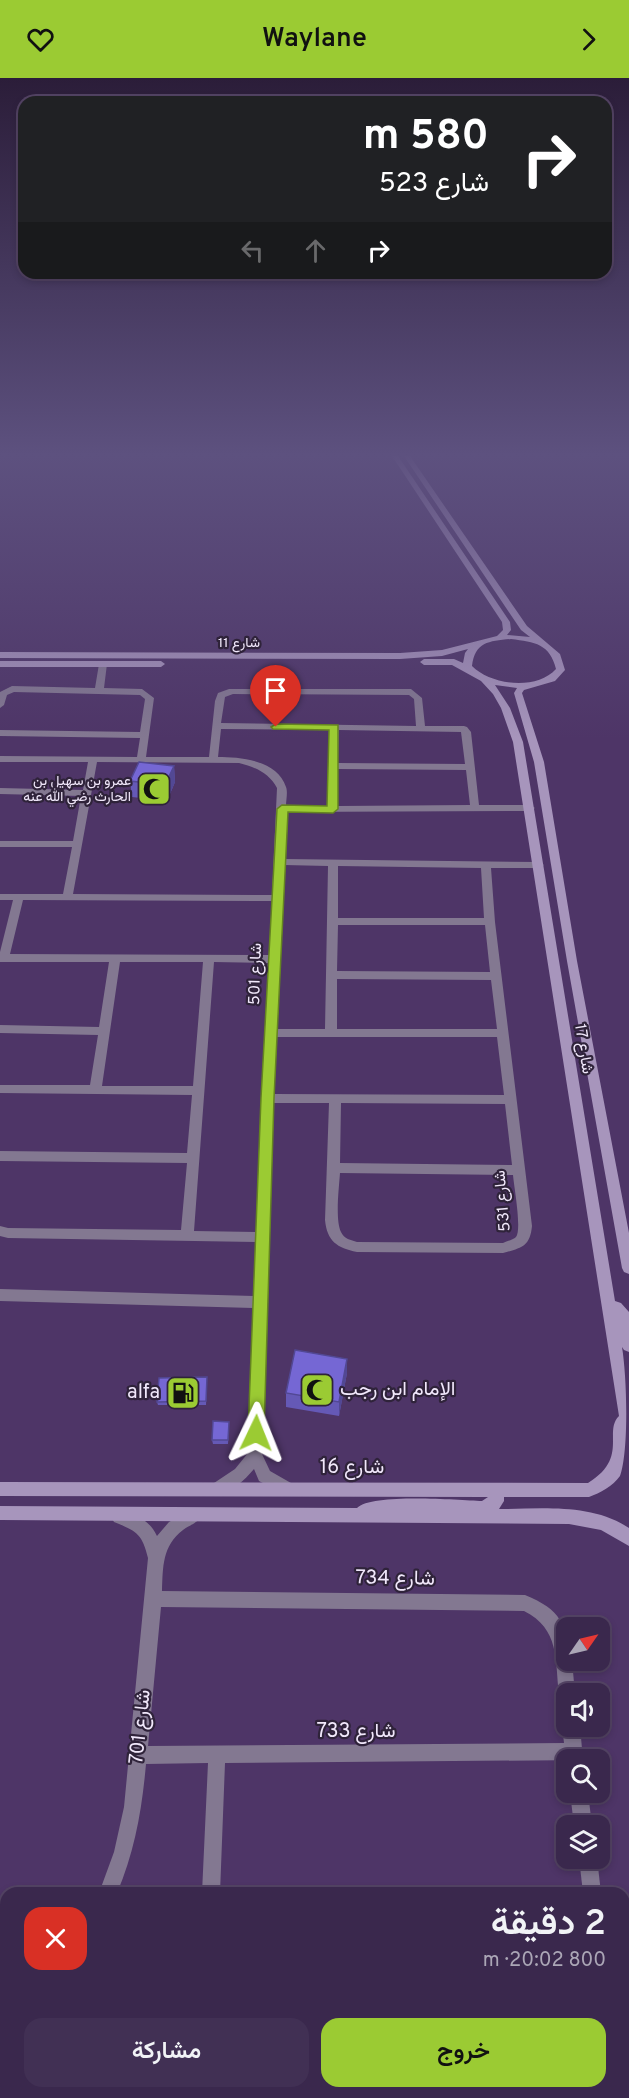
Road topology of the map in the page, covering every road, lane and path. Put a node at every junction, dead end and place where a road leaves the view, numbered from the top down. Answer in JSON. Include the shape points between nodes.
{"nodes":[{"id":1,"x":458,"y":550,"type":"edge"},
{"id":2,"x":471,"y":550,"type":"edge"},
{"id":3,"x":500,"y":638,"type":"junction"},
{"id":4,"x":477,"y":644,"type":"junction"},
{"id":5,"x":543,"y":644,"type":"junction"},
{"id":6,"x":0,"y":656,"type":"edge"},
{"id":7,"x":0,"y":664,"type":"edge"},
{"id":8,"x":103,"y":664,"type":"junction"},
{"id":9,"x":472,"y":671,"type":"junction"},
{"id":10,"x":484,"y":679,"type":"junction"},
{"id":11,"x":529,"y":686,"type":"junction"},
{"id":12,"x":99,"y":690,"type":"junction"},
{"id":13,"x":0,"y":705,"type":"edge"},
{"id":14,"x":217,"y":726,"type":"junction"},
{"id":15,"x":334,"y":727,"type":"junction"},
{"id":16,"x":421,"y":727,"type":"junction"},
{"id":17,"x":0,"y":733,"type":"edge"},
{"id":18,"x":144,"y":735,"type":"junction"},
{"id":19,"x":0,"y":759,"type":"edge"},
{"id":20,"x":93,"y":760,"type":"junction"},
{"id":21,"x":141,"y":760,"type":"junction"},
{"id":22,"x":213,"y":760,"type":"junction"},
{"id":23,"x":334,"y":766,"type":"junction"},
{"id":24,"x":470,"y":767,"type":"junction"},
{"id":25,"x":0,"y":791,"type":"edge"},
{"id":26,"x":87,"y":793,"type":"junction"},
{"id":27,"x":530,"y":808,"type":"junction"},
{"id":28,"x":282,"y":809,"type":"junction"},
{"id":29,"x":333,"y":809,"type":"junction"},
{"id":30,"x":475,"y":809,"type":"junction"},
{"id":31,"x":0,"y":844,"type":"edge"},
{"id":32,"x":77,"y":844,"type":"junction"},
{"id":33,"x":279,"y":862,"type":"junction"},
{"id":34,"x":333,"y":863,"type":"junction"},
{"id":35,"x":486,"y":865,"type":"junction"},
{"id":36,"x":538,"y":865,"type":"junction"},
{"id":37,"x":0,"y":897,"type":"edge"},
{"id":38,"x":19,"y":897,"type":"junction"},
{"id":39,"x":67,"y":898,"type":"junction"},
{"id":40,"x":276,"y":898,"type":"junction"},
{"id":41,"x":544,"y":916,"type":"junction"},
{"id":42,"x":333,"y":921,"type":"junction"},
{"id":43,"x":490,"y":922,"type":"junction"},
{"id":44,"x":2,"y":958,"type":"edge"},
{"id":45,"x":115,"y":959,"type":"junction"},
{"id":46,"x":209,"y":959,"type":"junction"},
{"id":47,"x":275,"y":959,"type":"junction"},
{"id":48,"x":572,"y":961,"type":"junction"},
{"id":49,"x":332,"y":975,"type":"junction"},
{"id":50,"x":496,"y":976,"type":"junction"},
{"id":51,"x":0,"y":1029,"type":"edge"},
{"id":52,"x":104,"y":1031,"type":"junction"},
{"id":53,"x":272,"y":1033,"type":"junction"},
{"id":54,"x":331,"y":1033,"type":"junction"},
{"id":55,"x":502,"y":1033,"type":"junction"},
{"id":56,"x":0,"y":1089,"type":"edge"},
{"id":57,"x":95,"y":1090,"type":"junction"},
{"id":58,"x":199,"y":1091,"type":"junction"},
{"id":59,"x":268,"y":1098,"type":"junction"},
{"id":60,"x":335,"y":1100,"type":"junction"},
{"id":61,"x":510,"y":1100,"type":"junction"},
{"id":62,"x":0,"y":1156,"type":"edge"},
{"id":63,"x":193,"y":1158,"type":"junction"},
{"id":64,"x":334,"y":1168,"type":"junction"},
{"id":65,"x":518,"y":1170,"type":"junction"},
{"id":66,"x":0,"y":1231,"type":"edge"},
{"id":67,"x":187,"y":1236,"type":"junction"},
{"id":68,"x":262,"y":1237,"type":"junction"},
{"id":69,"x":629,"y":1268,"type":"edge"},
{"id":70,"x":0,"y":1294,"type":"edge"},
{"id":71,"x":262,"y":1302,"type":"junction"},
{"id":72,"x":608,"y":1307,"type":"junction"},
{"id":73,"x":629,"y":1346,"type":"edge"},
{"id":74,"x":622,"y":1391,"type":"junction"},
{"id":75,"x":629,"y":1432,"type":"edge"},
{"id":76,"x":255,"y":1454,"type":"junction"},
{"id":77,"x":219,"y":1488,"type":"junction"},
{"id":78,"x":286,"y":1488,"type":"junction"},
{"id":79,"x":0,"y":1489,"type":"edge"},
{"id":80,"x":496,"y":1490,"type":"junction"},
{"id":81,"x":0,"y":1513,"type":"edge"},
{"id":82,"x":112,"y":1515,"type":"junction"},
{"id":83,"x":193,"y":1516,"type":"junction"},
{"id":84,"x":344,"y":1516,"type":"junction"},
{"id":85,"x":629,"y":1538,"type":"edge"},
{"id":86,"x":156,"y":1558,"type":"junction"},
{"id":87,"x":154,"y":1599,"type":"junction"},
{"id":88,"x":566,"y":1683,"type":"edge"},
{"id":89,"x":217,"y":1754,"type":"junction"},
{"id":90,"x":138,"y":1755,"type":"junction"},
{"id":91,"x":556,"y":1756,"type":"edge"},
{"id":92,"x":589,"y":1869,"type":"edge"},
{"id":93,"x":110,"y":1887,"type":"edge"},
{"id":94,"x":211,"y":1887,"type":"edge"},
{"id":95,"x":591,"y":1887,"type":"edge"}],
"edges":[{"from":1,"to":3,"type":"street","via":[[506,622],[507,630]]},
{"from":2,"to":5,"type":"street","via":[[524,628]]},
{"from":3,"to":4,"type":"street","name":"شارع 11"},
{"from":3,"to":5,"type":"street","name":"شارع 11","via":[[522,638]]},
{"from":4,"to":6,"type":"street","name":"شارع 11","via":[[441,653],[400,656]]},
{"from":4,"to":9,"type":"street","via":[[467,657]]},
{"from":5,"to":11,"type":"street","via":[[559,657],[561,664],[558,672],[542,683]]},
{"from":7,"to":8,"type":"street","name":"شارع 11"},
{"from":8,"to":9,"type":"street","name":"شارع 11","via":[[454,662]]},
{"from":8,"to":12,"type":"street"},
{"from":9,"to":10,"type":"street","name":"شارع 11"},
{"from":10,"to":11,"type":"street"},
{"from":10,"to":27,"type":"street","name":"شارع 17","via":[[498,694],[512,721]]},
{"from":11,"to":48,"type":"street","name":"شارع 17","via":[[518,693],[539,762]]},
{"from":12,"to":13,"type":"street","via":[[12,689],[3,694]]},
{"from":12,"to":18,"type":"street","via":[[148,694]]},
{"from":14,"to":15,"type":"street"},
{"from":14,"to":16,"type":"street","via":[[221,695],[232,690],[411,692],[418,698]]},
{"from":14,"to":22,"type":"street"},
{"from":15,"to":16,"type":"street"},
{"from":15,"to":23,"type":"street"},
{"from":16,"to":24,"type":"street","via":[[464,729]]},
{"from":17,"to":18,"type":"street"},
{"from":18,"to":21,"type":"street"},
{"from":19,"to":20,"type":"street","name":"شارع 501"},
{"from":20,"to":21,"type":"street","name":"شارع 501"},
{"from":20,"to":26,"type":"street"},
{"from":21,"to":22,"type":"street","name":"شارع 501"},
{"from":22,"to":28,"type":"street","name":"شارع 501","via":[[252,763],[272,774],[282,788]]},
{"from":23,"to":24,"type":"street"},
{"from":23,"to":29,"type":"street"},
{"from":24,"to":30,"type":"street"},
{"from":25,"to":26,"type":"street"},
{"from":26,"to":32,"type":"street"},
{"from":27,"to":30,"type":"street"},
{"from":27,"to":36,"type":"street","name":"شارع 17"},
{"from":28,"to":29,"type":"street"},
{"from":28,"to":33,"type":"street","name":"شارع 501"},
{"from":29,"to":30,"type":"street"},
{"from":31,"to":32,"type":"street"},
{"from":32,"to":39,"type":"street"},
{"from":33,"to":34,"type":"street"},
{"from":33,"to":40,"type":"street","name":"شارع 501"},
{"from":34,"to":35,"type":"street"},
{"from":34,"to":42,"type":"street"},
{"from":35,"to":36,"type":"street"},
{"from":35,"to":43,"type":"street","name":"شارع 531"},
{"from":36,"to":41,"type":"street","name":"شارع 17"},
{"from":37,"to":38,"type":"street"},
{"from":38,"to":39,"type":"street"},
{"from":38,"to":44,"type":"street"},
{"from":39,"to":40,"type":"street"},
{"from":40,"to":47,"type":"street","name":"شارع 501"},
{"from":41,"to":48,"type":"street","via":[[550,920],[555,951]]},
{"from":41,"to":72,"type":"street","name":"شارع 17"},
{"from":42,"to":43,"type":"street"},
{"from":42,"to":49,"type":"street"},
{"from":43,"to":50,"type":"street","name":"شارع 531"},
{"from":44,"to":45,"type":"street"},
{"from":45,"to":46,"type":"street"},
{"from":45,"to":52,"type":"street"},
{"from":46,"to":47,"type":"street"},
{"from":46,"to":58,"type":"street"},
{"from":47,"to":53,"type":"street","name":"شارع 501"},
{"from":48,"to":69,"type":"street","name":"شارع 17"},
{"from":49,"to":50,"type":"street"},
{"from":49,"to":54,"type":"street"},
{"from":50,"to":55,"type":"street","name":"شارع 531"},
{"from":51,"to":52,"type":"street"},
{"from":52,"to":57,"type":"street"},
{"from":53,"to":54,"type":"street"},
{"from":53,"to":59,"type":"street","name":"شارع 501"},
{"from":54,"to":55,"type":"street"},
{"from":55,"to":61,"type":"street","name":"شارع 531"},
{"from":56,"to":57,"type":"street"},
{"from":57,"to":58,"type":"street"},
{"from":58,"to":63,"type":"street"},
{"from":59,"to":60,"type":"street"},
{"from":59,"to":68,"type":"street","name":"شارع 501"},
{"from":60,"to":61,"type":"street"},
{"from":60,"to":64,"type":"street","name":"شارع 531"},
{"from":61,"to":65,"type":"street","name":"شارع 531"},
{"from":62,"to":63,"type":"street"},
{"from":63,"to":67,"type":"street"},
{"from":64,"to":65,"type":"street"},
{"from":64,"to":65,"type":"street","name":"شارع 531","via":[[332,1233],[336,1240],[357,1248],[502,1248],[519,1244],[525,1226]]},
{"from":66,"to":67,"type":"street"},
{"from":67,"to":68,"type":"street"},
{"from":68,"to":71,"type":"street","name":"شارع 501"},
{"from":70,"to":71,"type":"street"},
{"from":71,"to":76,"type":"street","name":"شارع 501"},
{"from":72,"to":73,"type":"street","via":[[616,1307],[623,1314]]},
{"from":72,"to":74,"type":"street","name":"شارع 17"},
{"from":74,"to":75,"type":"street","name":"شارع 17"},
{"from":74,"to":80,"type":"street","name":"شارع 16","via":[[623,1456],[606,1482],[589,1490]]},
{"from":76,"to":77,"type":"street","via":[[237,1479]]},
{"from":76,"to":78,"type":"street","via":[[264,1476]]},
{"from":77,"to":78,"type":"street","name":"شارع 16"},
{"from":77,"to":79,"type":"street","name":"شارع 16"},
{"from":78,"to":80,"type":"street","name":"شارع 16"},
{"from":80,"to":84,"type":"street","via":[[496,1501],[482,1508],[385,1506]]},
{"from":81,"to":82,"type":"street"},
{"from":82,"to":83,"type":"street"},
{"from":82,"to":86,"type":"street","name":"شارع 701","via":[[142,1525],[150,1535]]},
{"from":83,"to":84,"type":"street"},
{"from":83,"to":86,"type":"street","name":"شارع 701","via":[[166,1533]]},
{"from":84,"to":85,"type":"street","via":[[589,1519],[620,1530]]},
{"from":86,"to":87,"type":"street","name":"شارع 701"},
{"from":87,"to":88,"type":"street","name":"شارع 734","via":[[525,1603],[549,1616],[559,1630]]},
{"from":87,"to":90,"type":"street","name":"شارع 701"},
{"from":89,"to":90,"type":"street","name":"شارع 733"},
{"from":89,"to":91,"type":"street","name":"شارع 733"},
{"from":89,"to":94,"type":"street"},
{"from":90,"to":93,"type":"street","name":"شارع 701","via":[[122,1856]]},
{"from":92,"to":95,"type":"street"}]}
